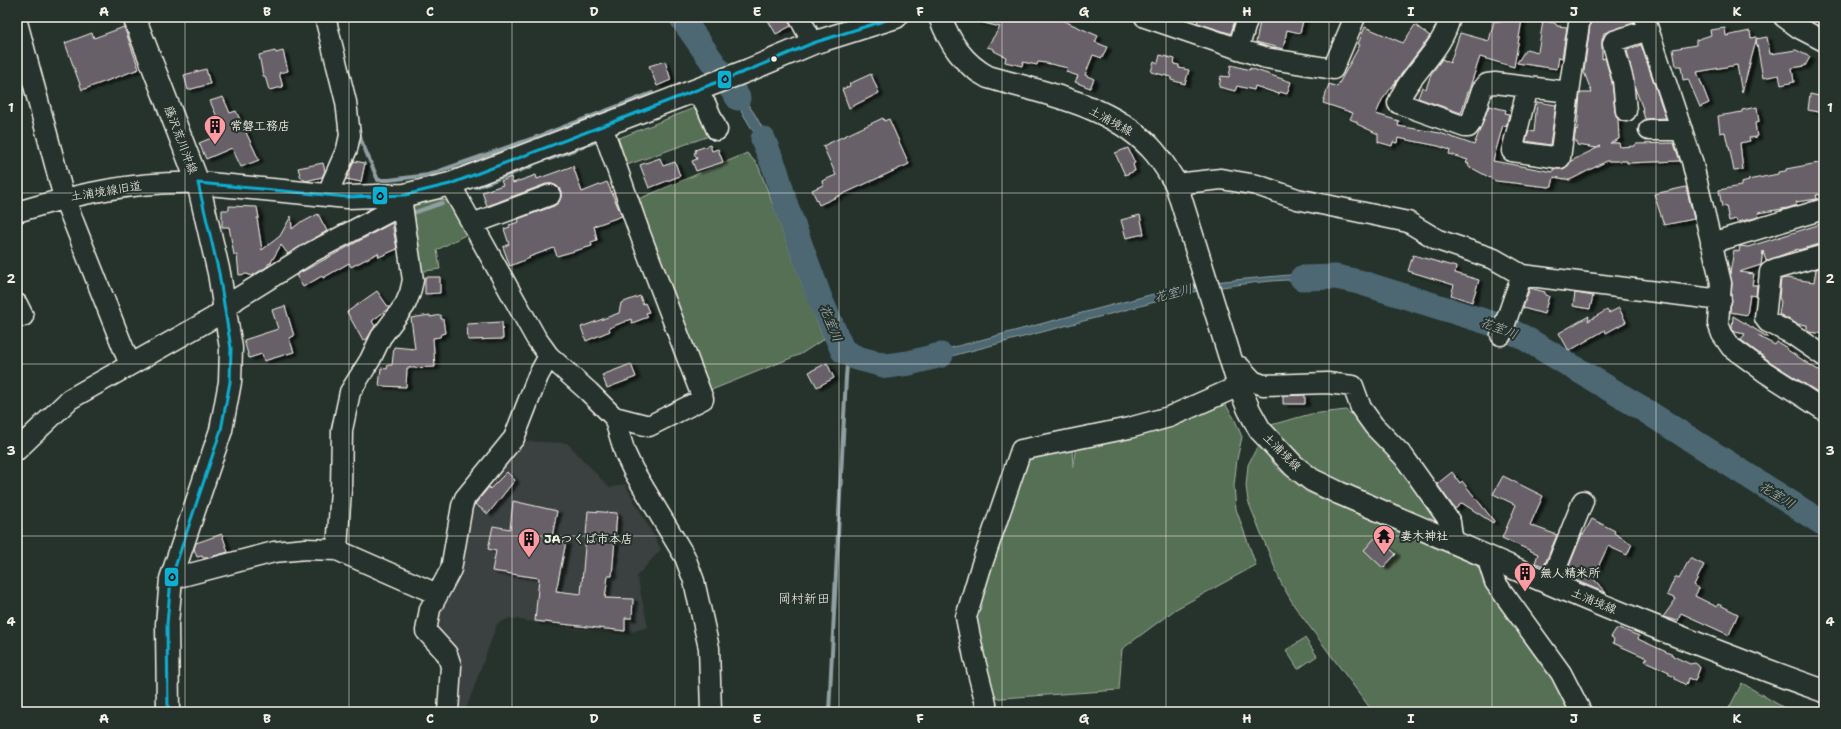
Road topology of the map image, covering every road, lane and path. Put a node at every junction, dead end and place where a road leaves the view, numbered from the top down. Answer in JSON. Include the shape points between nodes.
{"nodes":[{"id":1,"x":134,"y":17,"type":"edge"},
{"id":2,"x":325,"y":17,"type":"edge"},
{"id":3,"x":799,"y":17,"type":"edge"},
{"id":4,"x":896,"y":17,"type":"edge"},
{"id":5,"x":940,"y":17,"type":"edge"},
{"id":6,"x":1145,"y":17,"type":"edge"},
{"id":7,"x":1248,"y":17,"type":"edge"},
{"id":8,"x":1355,"y":17,"type":"edge"},
{"id":9,"x":1450,"y":17,"type":"edge"},
{"id":10,"x":1580,"y":17,"type":"edge"},
{"id":11,"x":1784,"y":17,"type":"edge"},
{"id":12,"x":17,"y":22,"type":"edge"},
{"id":13,"x":1646,"y":23,"type":"edge"},
{"id":14,"x":1824,"y":41,"type":"edge"},
{"id":15,"x":813,"y":43,"type":"junction"},
{"id":16,"x":1238,"y":49,"type":"junction"},
{"id":17,"x":1528,"y":87,"type":"junction"},
{"id":18,"x":698,"y":90,"type":"junction"},
{"id":19,"x":1569,"y":92,"type":"junction"},
{"id":20,"x":1626,"y":111,"type":"dead end"},
{"id":21,"x":602,"y":126,"type":"junction"},
{"id":22,"x":717,"y":130,"type":"dead end"},
{"id":23,"x":1649,"y":130,"type":"dead end"},
{"id":24,"x":1682,"y":130,"type":"junction"},
{"id":25,"x":198,"y":183,"type":"junction"},
{"id":26,"x":450,"y":184,"type":"junction"},
{"id":27,"x":1176,"y":184,"type":"junction"},
{"id":28,"x":550,"y":195,"type":"dead end"},
{"id":29,"x":330,"y":196,"type":"junction"},
{"id":30,"x":64,"y":198,"type":"junction"},
{"id":31,"x":404,"y":200,"type":"junction"},
{"id":32,"x":1824,"y":209,"type":"edge"},
{"id":33,"x":17,"y":212,"type":"edge"},
{"id":34,"x":472,"y":224,"type":"junction"},
{"id":35,"x":1711,"y":243,"type":"junction"},
{"id":36,"x":1824,"y":256,"type":"edge"},
{"id":37,"x":1522,"y":275,"type":"junction"},
{"id":38,"x":1721,"y":300,"type":"junction"},
{"id":39,"x":226,"y":308,"type":"junction"},
{"id":40,"x":1503,"y":328,"type":"dead end"},
{"id":41,"x":549,"y":356,"type":"junction"},
{"id":42,"x":1824,"y":356,"type":"edge"},
{"id":43,"x":130,"y":366,"type":"junction"},
{"id":44,"x":1236,"y":378,"type":"junction"},
{"id":45,"x":1824,"y":410,"type":"edge"},
{"id":46,"x":614,"y":418,"type":"junction"},
{"id":47,"x":649,"y":426,"type":"junction"},
{"id":48,"x":622,"y":444,"type":"junction"},
{"id":49,"x":17,"y":450,"type":"edge"},
{"id":50,"x":1583,"y":501,"type":"dead end"},
{"id":51,"x":1453,"y":542,"type":"junction"},
{"id":52,"x":337,"y":550,"type":"junction"},
{"id":53,"x":1487,"y":557,"type":"junction"},
{"id":54,"x":171,"y":579,"type":"junction"},
{"id":55,"x":1550,"y":583,"type":"junction"},
{"id":56,"x":437,"y":594,"type":"junction"},
{"id":57,"x":1824,"y":691,"type":"edge"},
{"id":58,"x":168,"y":712,"type":"edge"},
{"id":59,"x":448,"y":712,"type":"edge"},
{"id":60,"x":711,"y":712,"type":"edge"},
{"id":61,"x":986,"y":712,"type":"edge"},
{"id":62,"x":1581,"y":712,"type":"edge"}],
"edges":[{"from":1,"to":25,"type":"main road","name":"藤沢荒川沖線"},
{"from":2,"to":29,"type":"street","via":[[346,102],[350,135],[347,149],[332,183]]},
{"from":3,"to":15,"type":"street"},
{"from":4,"to":15,"type":"main road"},
{"from":5,"to":27,"type":"main road","name":"土浦境線","via":[[946,34],[956,50],[978,72],[1081,105],[1112,118],[1150,147]]},
{"from":6,"to":16,"type":"street"},
{"from":7,"to":16,"type":"street"},
{"from":8,"to":16,"type":"street","via":[[1333,69],[1266,58]]},
{"from":9,"to":17,"type":"street","via":[[1437,46],[1398,103],[1468,127],[1482,90],[1487,84]]},
{"from":10,"to":19,"type":"street"},
{"from":11,"to":14,"type":"street"},
{"from":12,"to":30,"type":"street"},
{"from":13,"to":20,"type":"street","via":[[1613,44]]},
{"from":13,"to":24,"type":"street"},
{"from":15,"to":18,"type":"main road"},
{"from":17,"to":19,"type":"street"},
{"from":17,"to":19,"type":"street","via":[[1512,151],[1560,158]]},
{"from":18,"to":21,"type":"main road"},
{"from":18,"to":22,"type":"street"},
{"from":21,"to":26,"type":"main road"},
{"from":21,"to":47,"type":"street","via":[[703,399]]},
{"from":23,"to":24,"type":"street"},
{"from":24,"to":35,"type":"street"},
{"from":25,"to":29,"type":"main road"},
{"from":25,"to":30,"type":"street","name":"土浦境線旧道","via":[[166,182],[135,185]]},
{"from":25,"to":39,"type":"main road","name":"藤沢荒川沖線"},
{"from":26,"to":31,"type":"main road"},
{"from":26,"to":34,"type":"street"},
{"from":27,"to":37,"type":"street","via":[[1221,179],[1257,185],[1297,199],[1408,222],[1438,240],[1494,259]]},
{"from":27,"to":44,"type":"main road","name":"土浦境線"},
{"from":28,"to":34,"type":"street"},
{"from":29,"to":31,"type":"main road"},
{"from":30,"to":33,"type":"street","name":"土浦境線旧道"},
{"from":30,"to":43,"type":"street"},
{"from":31,"to":39,"type":"street","via":[[312,252]]},
{"from":31,"to":52,"type":"street","via":[[413,280],[405,305],[381,337],[350,392],[342,430]]},
{"from":32,"to":35,"type":"street"},
{"from":34,"to":41,"type":"street","via":[[536,338]]},
{"from":35,"to":38,"type":"street","via":[[1721,283]]},
{"from":36,"to":42,"type":"street","via":[[1770,272],[1765,318]]},
{"from":37,"to":38,"type":"street"},
{"from":37,"to":40,"type":"street"},
{"from":38,"to":45,"type":"street","via":[[1718,323],[1731,347]]},
{"from":39,"to":43,"type":"street"},
{"from":39,"to":54,"type":"main road","name":"藤沢荒川沖線","via":[[232,364],[227,406]]},
{"from":41,"to":46,"type":"street"},
{"from":41,"to":56,"type":"street","via":[[538,376],[514,438],[465,498],[451,569]]},
{"from":43,"to":49,"type":"street","via":[[70,399]]},
{"from":44,"to":51,"type":"main road","name":"土浦境線","via":[[1260,430],[1294,466],[1312,480]]},
{"from":44,"to":51,"type":"street","via":[[1240,367],[1253,381],[1263,385],[1327,383],[1353,386],[1361,408],[1374,426],[1404,457],[1450,522]]},
{"from":44,"to":61,"type":"street","via":[[1169,417],[1021,450],[966,618]]},
{"from":46,"to":47,"type":"street"},
{"from":46,"to":48,"type":"street"},
{"from":47,"to":48,"type":"street","via":[[631,435]]},
{"from":48,"to":60,"type":"street","via":[[633,470],[685,556],[694,581],[709,648]]},
{"from":50,"to":55,"type":"street"},
{"from":51,"to":53,"type":"main road","name":"土浦境線"},
{"from":52,"to":54,"type":"street","via":[[274,552]]},
{"from":52,"to":56,"type":"street"},
{"from":53,"to":55,"type":"main road","name":"土浦境線"},
{"from":53,"to":62,"type":"street","via":[[1495,582],[1561,673]]},
{"from":54,"to":58,"type":"main road","name":"藤沢荒川沖線","via":[[167,624]]},
{"from":55,"to":57,"type":"main road","name":"土浦境線","via":[[1705,648]]},
{"from":56,"to":59,"type":"street","via":[[430,609],[426,631],[447,654],[451,666]]}]}
